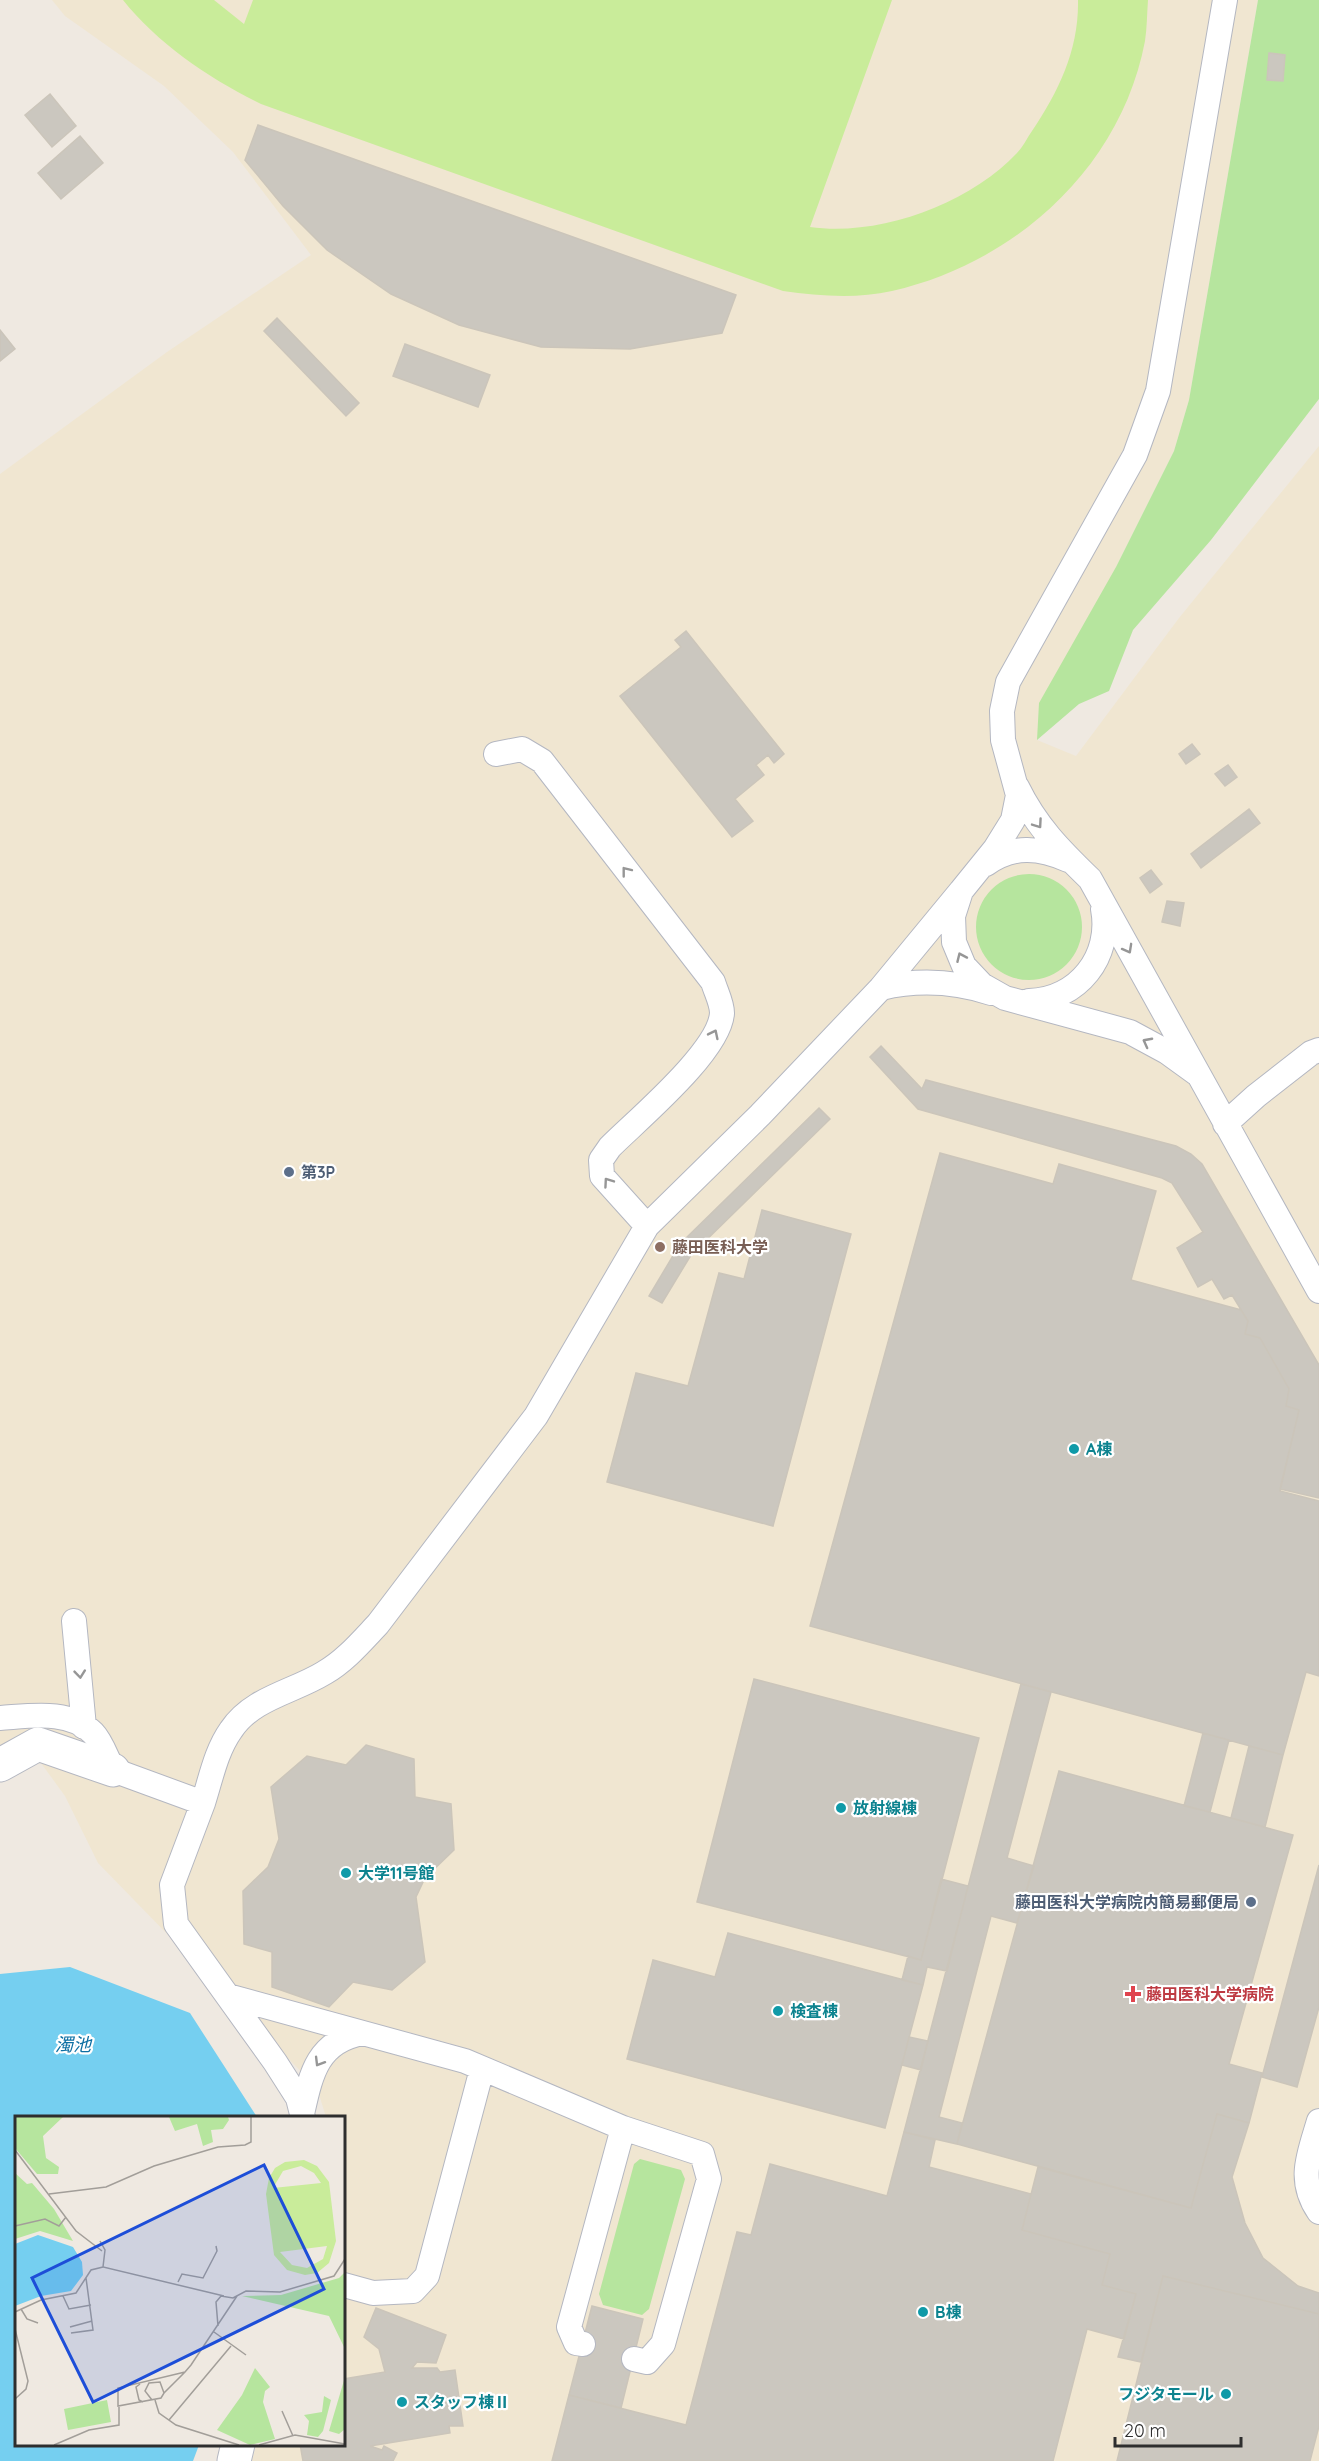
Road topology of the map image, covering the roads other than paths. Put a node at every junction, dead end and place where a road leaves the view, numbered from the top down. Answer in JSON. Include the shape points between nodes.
{"nodes":[{"id":1,"x":1225,"y":0,"type":"edge"},
{"id":2,"x":496,"y":754,"type":"dead end"},
{"id":3,"x":1014,"y":779,"type":"junction"},
{"id":4,"x":1072,"y":861,"type":"junction"},
{"id":5,"x":976,"y":870,"type":"junction"},
{"id":6,"x":1090,"y":879,"type":"junction"},
{"id":7,"x":961,"y":891,"type":"junction"},
{"id":8,"x":881,"y":988,"type":"junction"},
{"id":9,"x":1014,"y":999,"type":"junction"},
{"id":10,"x":1319,"y":1050,"type":"edge"},
{"id":11,"x":1196,"y":1073,"type":"junction"},
{"id":12,"x":1225,"y":1125,"type":"junction"},
{"id":13,"x":646,"y":1226,"type":"junction"},
{"id":14,"x":1319,"y":1291,"type":"edge"},
{"id":15,"x":74,"y":1621,"type":"dead end"},
{"id":16,"x":0,"y":1718,"type":"edge"},
{"id":17,"x":84,"y":1727,"type":"junction"},
{"id":18,"x":0,"y":1765,"type":"edge"},
{"id":19,"x":113,"y":1770,"type":"junction"},
{"id":20,"x":203,"y":1803,"type":"junction"},
{"id":21,"x":228,"y":1996,"type":"junction"},
{"id":22,"x":362,"y":2033,"type":"junction"},
{"id":23,"x":482,"y":2069,"type":"junction"},
{"id":24,"x":303,"y":2116,"type":"edge"},
{"id":25,"x":1319,"y":2121,"type":"edge"},
{"id":26,"x":623,"y":2128,"type":"junction"},
{"id":27,"x":1319,"y":2212,"type":"edge"},
{"id":28,"x":345,"y":2285,"type":"edge"},
{"id":29,"x":582,"y":2344,"type":"dead end"},
{"id":30,"x":634,"y":2359,"type":"dead end"},
{"id":31,"x":238,"y":2446,"type":"edge"},
{"id":32,"x":234,"y":2461,"type":"edge"}],
"edges":[{"from":1,"to":3,"type":"lane","via":[[1158,391],[1135,455],[1008,682],[1002,711],[1003,740]]},
{"from":13,"to":2,"type":"lane","one_way":true,"via":[[602,1176],[601,1160],[708,1046],[722,1013],[719,999],[713,982],[542,761],[522,749]]},
{"from":3,"to":4,"type":"lane","one_way":true,"via":[[1046,836]]},
{"from":3,"to":5,"type":"lane","via":[[1018,795],[1013,820]]},
{"from":4,"to":5,"type":"lane","via":[[1048,851],[1023,849],[997,856]]},
{"from":4,"to":6,"type":"lane"},
{"from":5,"to":7,"type":"lane"},
{"from":6,"to":9,"type":"lane","via":[[1102,902],[1106,921],[1104,939],[1089,973],[1076,986],[1042,1001]]},
{"from":6,"to":11,"type":"lane","one_way":true},
{"from":7,"to":8,"type":"lane"},
{"from":9,"to":7,"type":"lane","one_way":true,"via":[[982,985],[964,966],[954,942],[953,916]]},
{"from":8,"to":9,"type":"lane","via":[[902,982],[940,981]]},
{"from":8,"to":13,"type":"lane"},
{"from":11,"to":9,"type":"lane","one_way":true,"via":[[1130,1032]]},
{"from":10,"to":12,"type":"lane","via":[[1256,1096]]},
{"from":11,"to":12,"type":"lane"},
{"from":12,"to":14,"type":"lane"},
{"from":13,"to":20,"type":"lane","via":[[536,1416],[378,1624],[325,1673],[257,1704],[244,1714],[219,1751]]},
{"from":15,"to":17,"type":"lane","one_way":true},
{"from":16,"to":17,"type":"lane","via":[[71,1718]]},
{"from":17,"to":19,"type":"lane","via":[[94,1734]]},
{"from":18,"to":19,"type":"street","via":[[38,1744]]},
{"from":19,"to":20,"type":"lane"},
{"from":20,"to":21,"type":"lane","via":[[172,1886],[176,1924]]},
{"from":21,"to":22,"type":"lane"},
{"from":21,"to":24,"type":"lane","via":[[298,2098]]},
{"from":22,"to":23,"type":"lane"},
{"from":22,"to":24,"type":"lane","one_way":true,"via":[[346,2036],[327,2049],[312,2074]]},
{"from":23,"to":26,"type":"lane"},
{"from":23,"to":28,"type":"lane","via":[[428,2276],[413,2291],[373,2293]]},
{"from":25,"to":27,"type":"lane","via":[[1305,2182]]},
{"from":26,"to":29,"type":"lane","via":[[569,2327],[576,2343]]},
{"from":26,"to":30,"type":"lane","via":[[702,2154],[709,2179],[663,2344],[647,2362]]},
{"from":31,"to":32,"type":"street"}]}
